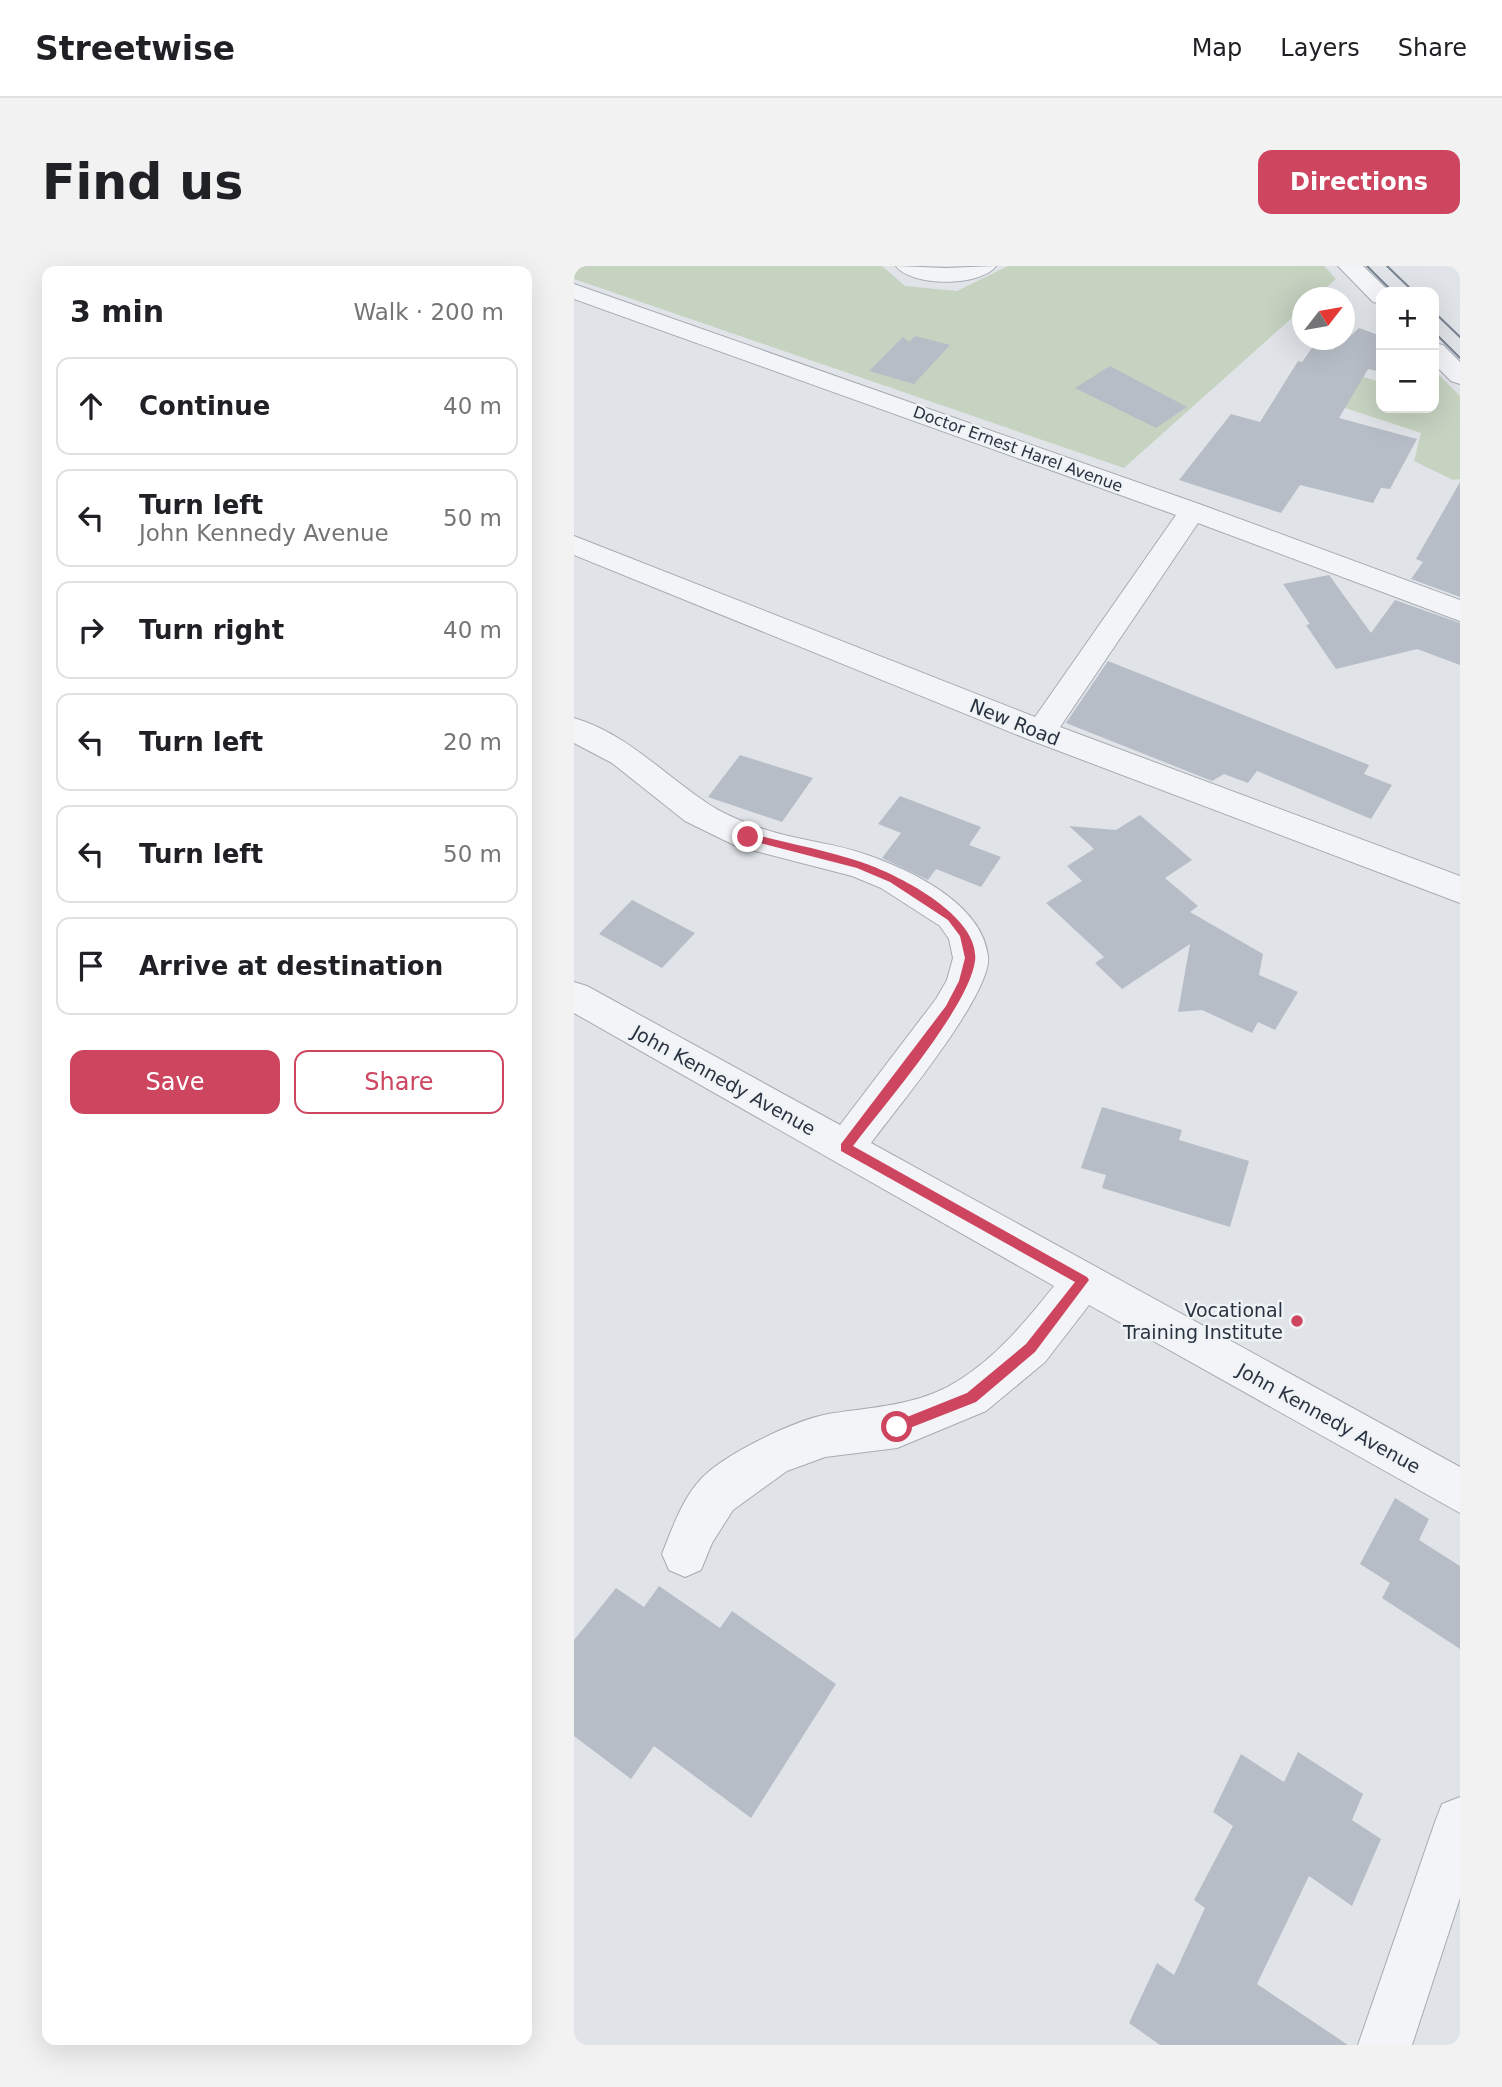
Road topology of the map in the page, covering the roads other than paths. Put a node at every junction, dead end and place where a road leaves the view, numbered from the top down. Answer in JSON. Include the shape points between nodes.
{"nodes":[{"id":1,"x":908,"y":266,"type":"edge"},
{"id":2,"x":984,"y":266,"type":"edge"},
{"id":3,"x":1350,"y":266,"type":"edge"},
{"id":4,"x":574,"y":291,"type":"edge"},
{"id":5,"x":1376,"y":292,"type":"edge"},
{"id":6,"x":1439,"y":355,"type":"edge"},
{"id":7,"x":1460,"y":376,"type":"edge"},
{"id":8,"x":1192,"y":511,"type":"junction"},
{"id":9,"x":574,"y":545,"type":"edge"},
{"id":10,"x":1460,"y":611,"type":"edge"},
{"id":11,"x":574,"y":729,"type":"edge"},
{"id":12,"x":1041,"y":732,"type":"junction"},
{"id":13,"x":1460,"y":890,"type":"edge"},
{"id":14,"x":574,"y":996,"type":"edge"},
{"id":15,"x":845,"y":1148,"type":"junction"},
{"id":16,"x":1083,"y":1280,"type":"junction"},
{"id":17,"x":1460,"y":1491,"type":"edge"},
{"id":18,"x":685,"y":1554,"type":"dead end"},
{"id":19,"x":1460,"y":1822,"type":"edge"},
{"id":20,"x":1385,"y":2045,"type":"edge"}],
"edges":[{"from":1,"to":2,"type":"street","via":[[934,276],[970,273]]},
{"from":3,"to":5,"type":"street"},
{"from":4,"to":8,"type":"street","name":"Doctor Ernest Harel Avenue"},
{"from":6,"to":7,"type":"street"},
{"from":8,"to":10,"type":"street","name":"Doctor Ernest Harel Avenue"},
{"from":8,"to":12,"type":"street"},
{"from":9,"to":12,"type":"street","name":"New Road"},
{"from":11,"to":15,"type":"street","via":[[623,755],[698,813],[748,837],[860,865],[893,879],[952,917],[965,935],[971,958],[949,1009]]},
{"from":12,"to":13,"type":"street","name":"New Road"},
{"from":14,"to":15,"type":"street","name":"John Kennedy Avenue"},
{"from":15,"to":16,"type":"street","name":"John Kennedy Avenue"},
{"from":16,"to":17,"type":"street","name":"John Kennedy Avenue"},
{"from":16,"to":18,"type":"street","via":[[1030,1348],[971,1398],[897,1427],[825,1436],[773,1455],[717,1494]]},
{"from":19,"to":20,"type":"street"}]}
